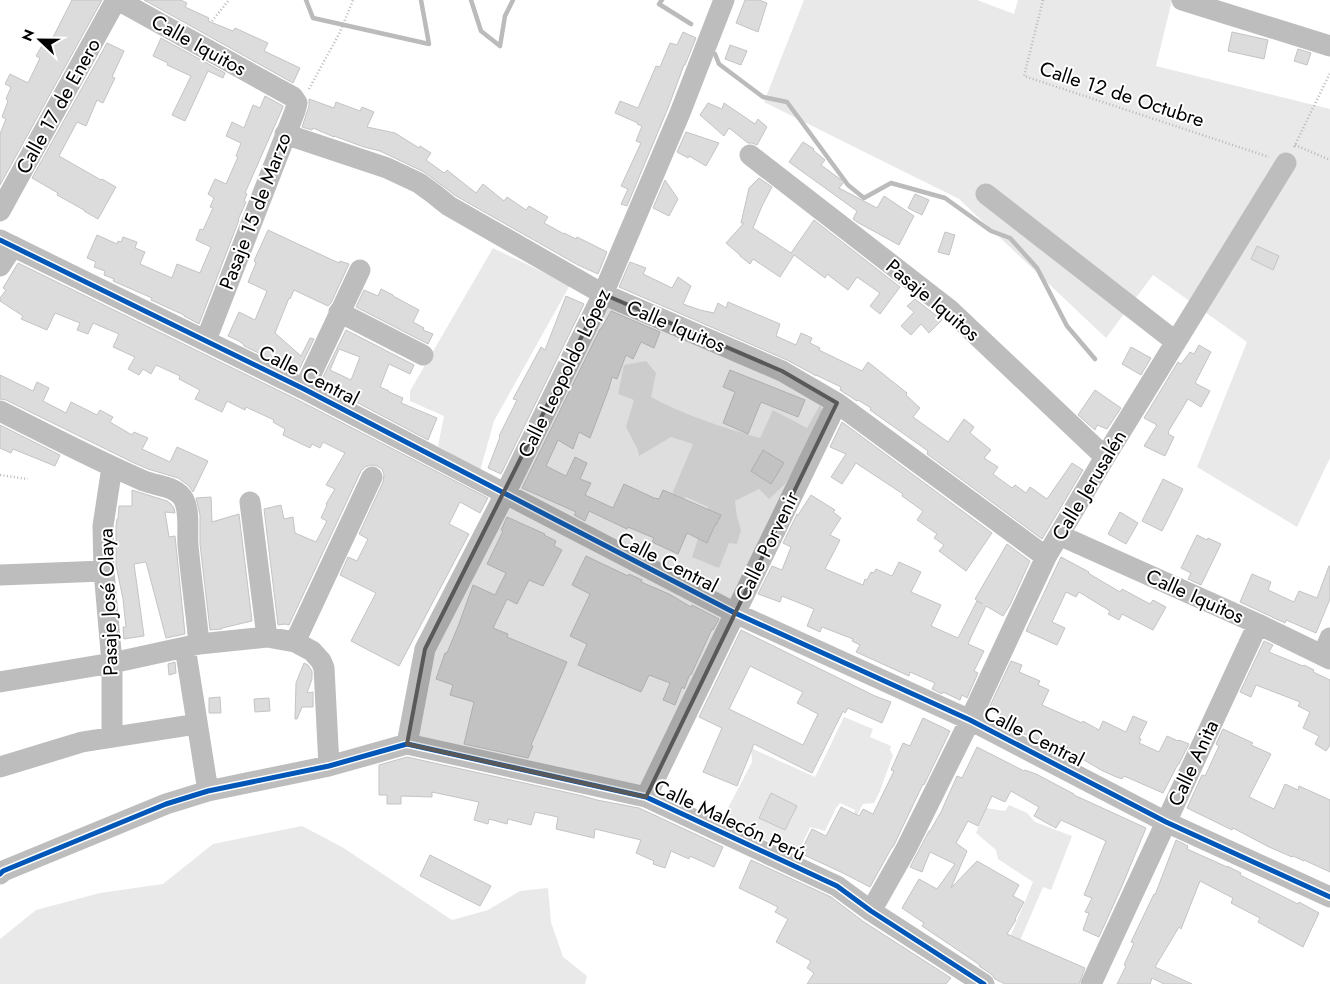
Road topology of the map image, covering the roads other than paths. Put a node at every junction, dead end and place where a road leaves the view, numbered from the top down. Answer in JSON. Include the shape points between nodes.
{"nodes":[{"id":1,"x":117,"y":0,"type":"edge"},
{"id":2,"x":724,"y":0,"type":"edge"},
{"id":3,"x":1182,"y":0,"type":"edge"},
{"id":4,"x":1330,"y":46,"type":"edge"},
{"id":5,"x":297,"y":103,"type":"joint"},
{"id":6,"x":285,"y":134,"type":"junction"},
{"id":7,"x":1290,"y":154,"type":"road end"},
{"id":8,"x":750,"y":155,"type":"dead end"},
{"id":9,"x":986,"y":194,"type":"dead end"},
{"id":10,"x":0,"y":211,"type":"edge"},
{"id":11,"x":6,"y":243,"type":"edge"},
{"id":12,"x":0,"y":266,"type":"edge"},
{"id":13,"x":360,"y":270,"type":"dead end"},
{"id":14,"x":603,"y":294,"type":"junction"},
{"id":15,"x":339,"y":312,"type":"junction"},
{"id":16,"x":206,"y":340,"type":"junction"},
{"id":17,"x":1176,"y":342,"type":"junction"},
{"id":18,"x":424,"y":355,"type":"dead end"},
{"id":19,"x":304,"y":389,"type":"junction"},
{"id":20,"x":837,"y":403,"type":"junction"},
{"id":21,"x":0,"y":411,"type":"edge"},
{"id":22,"x":1105,"y":457,"type":"junction"},
{"id":23,"x":112,"y":466,"type":"junction"},
{"id":24,"x":372,"y":477,"type":"dead end"},
{"id":25,"x":505,"y":494,"type":"junction"},
{"id":26,"x":250,"y":502,"type":"dead end"},
{"id":27,"x":1059,"y":535,"type":"junction"},
{"id":28,"x":1046,"y":557,"type":"junction"},
{"id":29,"x":104,"y":571,"type":"junction"},
{"id":30,"x":0,"y":575,"type":"edge"},
{"id":31,"x":735,"y":613,"type":"junction"},
{"id":32,"x":1258,"y":624,"type":"junction"},
{"id":33,"x":267,"y":636,"type":"junction"},
{"id":34,"x":295,"y":642,"type":"junction"},
{"id":35,"x":192,"y":646,"type":"junction"},
{"id":36,"x":1328,"y":651,"type":"edge"},
{"id":37,"x":112,"y":663,"type":"junction"},
{"id":38,"x":0,"y":682,"type":"edge"},
{"id":39,"x":970,"y":720,"type":"junction"},
{"id":40,"x":197,"y":724,"type":"junction"},
{"id":41,"x":112,"y":737,"type":"junction"},
{"id":42,"x":407,"y":744,"type":"junction"},
{"id":43,"x":329,"y":766,"type":"junction"},
{"id":44,"x":0,"y":767,"type":"edge"},
{"id":45,"x":208,"y":791,"type":"junction"},
{"id":46,"x":646,"y":797,"type":"junction"},
{"id":47,"x":1166,"y":822,"type":"junction"},
{"id":48,"x":0,"y":874,"type":"edge"},
{"id":49,"x":1330,"y":897,"type":"edge"},
{"id":50,"x":871,"y":911,"type":"junction"},
{"id":51,"x":984,"y":984,"type":"edge"},
{"id":52,"x":1091,"y":984,"type":"edge"}],
"edges":[{"from":1,"to":5,"type":"street","name":"Calle Iquitos","via":[[293,97]]},
{"from":1,"to":10,"type":"street","name":"Calle 17 de Enero"},
{"from":2,"to":14,"type":"street","name":"Calle Leopoldo López"},
{"from":3,"to":4,"type":"street"},
{"from":5,"to":6,"type":"street","name":"Pasaje 15 de Marzo"},
{"from":6,"to":14,"type":"street","name":"Calle Iquitos","via":[[387,168],[419,183],[449,206]]},
{"from":6,"to":16,"type":"street","name":"Pasaje 15 de Marzo"},
{"from":7,"to":17,"type":"street","name":"Calle Jerusalén"},
{"from":8,"to":22,"type":"street","name":"Pasaje Iquitos","via":[[950,310]]},
{"from":9,"to":17,"type":"street"},
{"from":11,"to":12,"type":"street"},
{"from":11,"to":16,"type":"street","name":"Calle Central"},
{"from":13,"to":15,"type":"street"},
{"from":14,"to":20,"type":"street","name":"Calle Iquitos","via":[[782,371]]},
{"from":14,"to":25,"type":"street","name":"Calle Leopoldo López"},
{"from":15,"to":18,"type":"street"},
{"from":15,"to":19,"type":"street"},
{"from":16,"to":19,"type":"street","name":"Calle Central"},
{"from":17,"to":22,"type":"street","name":"Calle Jerusalén"},
{"from":19,"to":25,"type":"street","name":"Calle Central"},
{"from":20,"to":28,"type":"street","name":"Calle Iquitos"},
{"from":20,"to":31,"type":"street","name":"Calle Porvenir"},
{"from":21,"to":23,"type":"street"},
{"from":22,"to":27,"type":"street","name":"Calle Jerusalén"},
{"from":23,"to":29,"type":"street","name":"Pasaje José Olaya","via":[[104,526]]},
{"from":23,"to":35,"type":"street","via":[[174,490],[185,502]]},
{"from":24,"to":34,"type":"street"},
{"from":25,"to":31,"type":"street","name":"Calle Central"},
{"from":25,"to":42,"type":"street","name":"Calle Leopoldo López","via":[[425,649]]},
{"from":26,"to":33,"type":"street"},
{"from":27,"to":28,"type":"street","name":"Calle Jerusalén"},
{"from":27,"to":32,"type":"street","name":"Calle Iquitos"},
{"from":28,"to":39,"type":"street","name":"Calle Jerusalén"},
{"from":29,"to":30,"type":"street"},
{"from":29,"to":37,"type":"street","name":"Pasaje José Olaya"},
{"from":31,"to":39,"type":"street","name":"Calle Central"},
{"from":31,"to":46,"type":"street","name":"Calle Porvenir"},
{"from":32,"to":36,"type":"street","name":"Calle Iquitos"},
{"from":32,"to":47,"type":"street","name":"Calle Anita"},
{"from":33,"to":34,"type":"street"},
{"from":33,"to":35,"type":"street"},
{"from":34,"to":43,"type":"street","via":[[312,651],[324,668]]},
{"from":35,"to":37,"type":"street"},
{"from":35,"to":40,"type":"street"},
{"from":37,"to":38,"type":"street"},
{"from":37,"to":41,"type":"street","name":"Pasaje José Olaya"},
{"from":39,"to":47,"type":"street","name":"Calle Central"},
{"from":39,"to":50,"type":"street","name":"Calle Jerusalén","via":[[906,849]]},
{"from":40,"to":41,"type":"street"},
{"from":40,"to":45,"type":"street"},
{"from":41,"to":44,"type":"street","via":[[82,742]]},
{"from":42,"to":43,"type":"street"},
{"from":42,"to":46,"type":"street","name":"Calle Malecón Perú"},
{"from":43,"to":45,"type":"street"},
{"from":45,"to":48,"type":"street","via":[[166,804]]},
{"from":46,"to":50,"type":"street","name":"Calle Malecón Perú","via":[[837,886]]},
{"from":47,"to":49,"type":"street","name":"Calle Central"},
{"from":47,"to":52,"type":"street","name":"Calle Anita"},
{"from":50,"to":51,"type":"street","name":"Calle Malecón Perú"}]}
